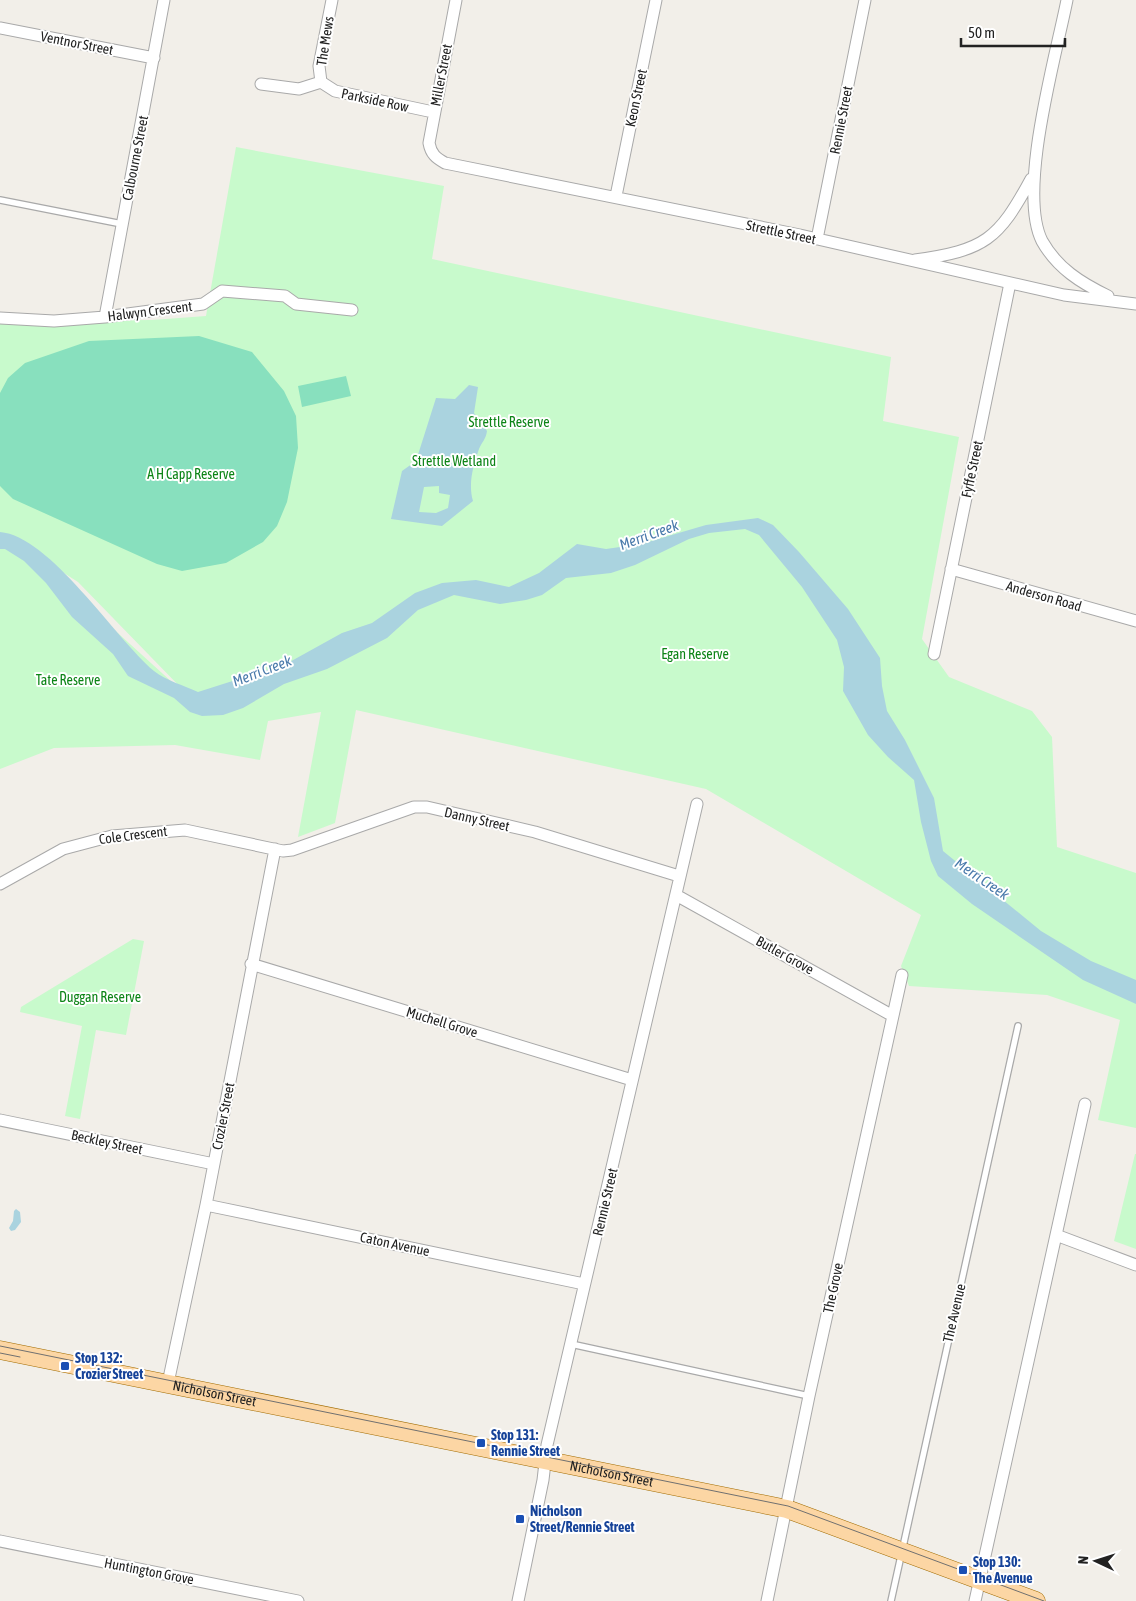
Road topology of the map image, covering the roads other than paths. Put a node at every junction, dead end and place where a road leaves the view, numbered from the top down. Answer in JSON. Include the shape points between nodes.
{"nodes":[{"id":1,"x":164,"y":0,"type":"edge"},
{"id":2,"x":332,"y":0,"type":"edge"},
{"id":3,"x":456,"y":0,"type":"edge"},
{"id":4,"x":656,"y":0,"type":"edge"},
{"id":5,"x":865,"y":0,"type":"edge"},
{"id":6,"x":1067,"y":0,"type":"edge"},
{"id":7,"x":0,"y":28,"type":"edge"},
{"id":8,"x":154,"y":58,"type":"junction"},
{"id":9,"x":321,"y":82,"type":"junction"},
{"id":10,"x":261,"y":84,"type":"dead end"},
{"id":11,"x":434,"y":112,"type":"junction"},
{"id":12,"x":431,"y":150,"type":"joint"},
{"id":13,"x":1033,"y":175,"type":"junction"},
{"id":14,"x":616,"y":196,"type":"junction"},
{"id":15,"x":0,"y":200,"type":"edge"},
{"id":16,"x":122,"y":224,"type":"junction"},
{"id":17,"x":817,"y":239,"type":"junction"},
{"id":18,"x":908,"y":261,"type":"junction"},
{"id":19,"x":1010,"y":283,"type":"junction"},
{"id":20,"x":1117,"y":301,"type":"junction"},
{"id":21,"x":1136,"y":304,"type":"edge"},
{"id":22,"x":352,"y":310,"type":"dead end"},
{"id":23,"x":105,"y":317,"type":"junction"},
{"id":24,"x":0,"y":318,"type":"edge"},
{"id":25,"x":951,"y":569,"type":"junction"},
{"id":26,"x":1136,"y":621,"type":"edge"},
{"id":27,"x":934,"y":654,"type":"dead end"},
{"id":28,"x":697,"y":804,"type":"dead end"},
{"id":29,"x":275,"y":849,"type":"junction"},
{"id":30,"x":679,"y":876,"type":"junction"},
{"id":31,"x":0,"y":884,"type":"edge"},
{"id":32,"x":676,"y":895,"type":"junction"},
{"id":33,"x":251,"y":964,"type":"junction"},
{"id":34,"x":902,"y":975,"type":"dead end"},
{"id":35,"x":893,"y":1016,"type":"junction"},
{"id":36,"x":1018,"y":1026,"type":"dead end"},
{"id":37,"x":632,"y":1080,"type":"junction"},
{"id":38,"x":1085,"y":1104,"type":"dead end"},
{"id":39,"x":0,"y":1120,"type":"edge"},
{"id":40,"x":214,"y":1164,"type":"junction"},
{"id":41,"x":206,"y":1205,"type":"junction"},
{"id":42,"x":1056,"y":1235,"type":"junction"},
{"id":43,"x":1136,"y":1265,"type":"edge"},
{"id":44,"x":584,"y":1284,"type":"junction"},
{"id":45,"x":571,"y":1344,"type":"junction"},
{"id":46,"x":0,"y":1350,"type":"edge"},
{"id":47,"x":168,"y":1383,"type":"junction"},
{"id":48,"x":809,"y":1396,"type":"junction"},
{"id":49,"x":546,"y":1460,"type":"junction"},
{"id":50,"x":787,"y":1509,"type":"junction"},
{"id":51,"x":0,"y":1542,"type":"edge"},
{"id":52,"x":901,"y":1550,"type":"junction"},
{"id":53,"x":979,"y":1580,"type":"junction"},
{"id":54,"x":298,"y":1601,"type":"edge"},
{"id":55,"x":518,"y":1601,"type":"edge"},
{"id":56,"x":767,"y":1601,"type":"edge"},
{"id":57,"x":891,"y":1601,"type":"edge"},
{"id":58,"x":975,"y":1601,"type":"edge"},
{"id":59,"x":1036,"y":1601,"type":"edge"}],
"edges":[{"from":1,"to":8,"type":"street","name":"Calbourne Street"},
{"from":2,"to":9,"type":"street","name":"The Mews","via":[[319,66]]},
{"from":3,"to":11,"type":"street","name":"Miller Street"},
{"from":4,"to":14,"type":"street","name":"Keon Street"},
{"from":5,"to":17,"type":"street","name":"Rennie Street"},
{"from":6,"to":13,"type":"street"},
{"from":7,"to":8,"type":"street","name":"Ventnor Street"},
{"from":8,"to":16,"type":"street","name":"Calbourne Street"},
{"from":9,"to":10,"type":"street","via":[[299,89]]},
{"from":9,"to":11,"type":"street","name":"Parkside Row","via":[[335,91]]},
{"from":11,"to":12,"type":"street","name":"Miller Street","via":[[429,143]]},
{"from":12,"to":14,"type":"street","name":"Strettle Street","via":[[445,163]]},
{"from":13,"to":18,"type":"street","via":[[1016,207],[994,234],[967,249]]},
{"from":13,"to":20,"type":"street","via":[[1033,208],[1041,239],[1050,254],[1076,279]]},
{"from":14,"to":17,"type":"street","name":"Strettle Street"},
{"from":15,"to":16,"type":"lane"},
{"from":16,"to":23,"type":"street","name":"Calbourne Street"},
{"from":17,"to":18,"type":"street","name":"Strettle Street"},
{"from":18,"to":19,"type":"street","name":"Strettle Street"},
{"from":19,"to":20,"type":"street","name":"Strettle Street"},
{"from":19,"to":25,"type":"street","name":"Fyffe Street"},
{"from":20,"to":21,"type":"street","name":"Strettle Street"},
{"from":22,"to":23,"type":"street","name":"Halwyn Crescent","via":[[296,304],[285,296],[222,291],[203,304]]},
{"from":23,"to":24,"type":"street","name":"Halwyn Crescent","via":[[54,321]]},
{"from":25,"to":26,"type":"street","name":"Anderson Road"},
{"from":25,"to":27,"type":"street","name":"Fyffe Street"},
{"from":28,"to":30,"type":"street","name":"Rennie Street"},
{"from":29,"to":30,"type":"street","name":"Danny Street","via":[[292,850],[409,809],[427,807],[535,832]]},
{"from":29,"to":31,"type":"street","name":"Cole Crescent","via":[[185,830],[112,836],[63,848]]},
{"from":29,"to":33,"type":"street","name":"Crozier Street"},
{"from":30,"to":32,"type":"street","name":"Rennie Street"},
{"from":32,"to":35,"type":"street","name":"Butler Grove"},
{"from":32,"to":37,"type":"street","name":"Rennie Street"},
{"from":33,"to":37,"type":"street","name":"Muchell Grove"},
{"from":33,"to":40,"type":"street","name":"Crozier Street"},
{"from":34,"to":35,"type":"street","name":"The Grove"},
{"from":35,"to":48,"type":"street","name":"The Grove"},
{"from":36,"to":52,"type":"lane","name":"The Avenue"},
{"from":37,"to":44,"type":"street","name":"Rennie Street"},
{"from":38,"to":42,"type":"street"},
{"from":39,"to":40,"type":"street","name":"Beckley Street"},
{"from":40,"to":41,"type":"street","name":"Crozier Street"},
{"from":41,"to":44,"type":"street","name":"Caton Avenue"},
{"from":41,"to":47,"type":"street","name":"Crozier Street"},
{"from":42,"to":43,"type":"street"},
{"from":42,"to":53,"type":"street"},
{"from":44,"to":45,"type":"street","name":"Rennie Street"},
{"from":45,"to":48,"type":"lane"},
{"from":45,"to":49,"type":"street","name":"Rennie Street"},
{"from":46,"to":47,"type":"main road","name":"Nicholson Street"},
{"from":47,"to":49,"type":"main road","name":"Nicholson Street"},
{"from":48,"to":50,"type":"street","name":"The Grove"},
{"from":49,"to":50,"type":"main road","name":"Nicholson Street"},
{"from":49,"to":55,"type":"street","name":"Rennie Street"},
{"from":50,"to":52,"type":"main road","name":"Nicholson Street"},
{"from":50,"to":56,"type":"street","name":"The Grove"},
{"from":51,"to":54,"type":"street","name":"Huntington Grove"},
{"from":52,"to":53,"type":"main road","name":"Nicholson Street"},
{"from":52,"to":57,"type":"lane","name":"The Avenue"},
{"from":53,"to":58,"type":"street"},
{"from":53,"to":59,"type":"main road","name":"Nicholson Street"}]}
